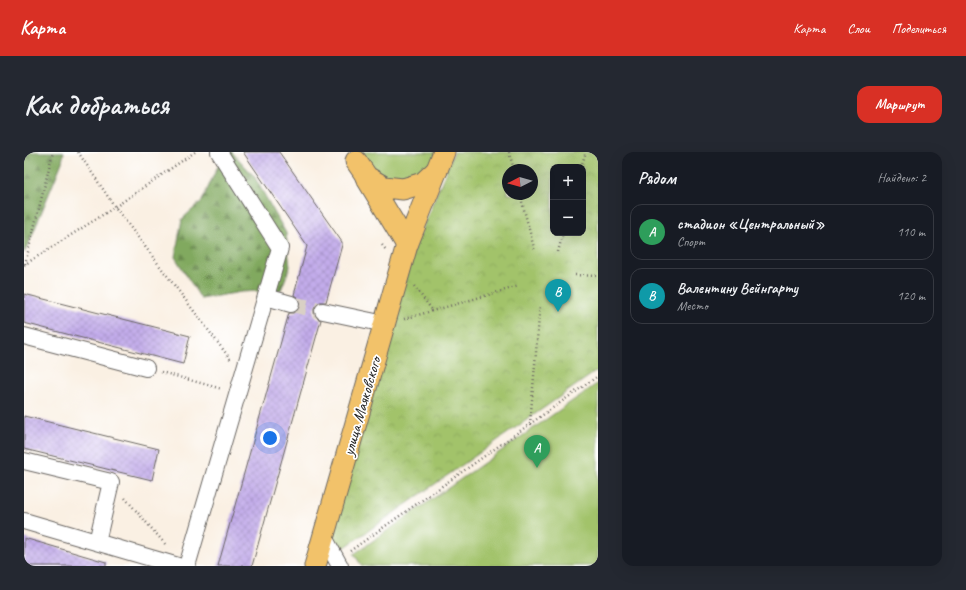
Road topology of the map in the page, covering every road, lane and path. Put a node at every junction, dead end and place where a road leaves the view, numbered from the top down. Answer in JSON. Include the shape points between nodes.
{"nodes":[{"id":1,"x":53,"y":152,"type":"edge"},
{"id":2,"x":78,"y":152,"type":"edge"},
{"id":3,"x":194,"y":152,"type":"edge"},
{"id":4,"x":219,"y":152,"type":"edge"},
{"id":5,"x":509,"y":152,"type":"edge"},
{"id":6,"x":586,"y":152,"type":"edge"},
{"id":7,"x":354,"y":155,"type":"edge"},
{"id":8,"x":443,"y":158,"type":"edge"},
{"id":9,"x":512,"y":164,"type":"edge"},
{"id":10,"x":583,"y":164,"type":"edge"},
{"id":11,"x":522,"y":200,"type":"edge"},
{"id":12,"x":116,"y":206,"type":"junction"},
{"id":13,"x":562,"y":236,"type":"edge"},
{"id":14,"x":407,"y":245,"type":"junction"},
{"id":15,"x":535,"y":252,"type":"dead end"},
{"id":16,"x":558,"y":252,"type":"dead end"},
{"id":17,"x":24,"y":265,"type":"edge"},
{"id":18,"x":575,"y":275,"type":"dead end"},
{"id":19,"x":598,"y":276,"type":"edge"},
{"id":20,"x":519,"y":286,"type":"dead end"},
{"id":21,"x":266,"y":297,"type":"junction"},
{"id":22,"x":291,"y":304,"type":"tunnel mouth"},
{"id":23,"x":540,"y":306,"type":"dead end"},
{"id":24,"x":324,"y":311,"type":"tunnel mouth"},
{"id":25,"x":392,"y":322,"type":"junction"},
{"id":26,"x":24,"y":336,"type":"edge"},
{"id":27,"x":146,"y":368,"type":"joint"},
{"id":28,"x":243,"y":376,"type":"junction"},
{"id":29,"x":598,"y":376,"type":"edge"},
{"id":30,"x":238,"y":393,"type":"junction"},
{"id":31,"x":530,"y":424,"type":"junction"},
{"id":32,"x":24,"y":461,"type":"edge"},
{"id":33,"x":111,"y":482,"type":"junction"},
{"id":34,"x":24,"y":521,"type":"edge"},
{"id":35,"x":324,"y":538,"type":"junction"},
{"id":36,"x":97,"y":542,"type":"junction"},
{"id":37,"x":169,"y":548,"type":"dead end"},
{"id":38,"x":338,"y":563,"type":"edge"},
{"id":39,"x":178,"y":566,"type":"edge"},
{"id":40,"x":187,"y":566,"type":"edge"},
{"id":41,"x":315,"y":566,"type":"edge"}],
"edges":[{"from":1,"to":17,"type":"path"},
{"from":2,"to":12,"type":"path"},
{"from":3,"to":12,"type":"path"},
{"from":4,"to":21,"type":"lane","via":[[280,248]]},
{"from":5,"to":9,"type":"path"},
{"from":6,"to":10,"type":"path"},
{"from":7,"to":8,"type":"main road","via":[[367,177],[384,187],[403,190],[423,183]]},
{"from":7,"to":14,"type":"main road"},
{"from":8,"to":14,"type":"main road","name":"улица Маяковского"},
{"from":11,"to":15,"type":"path"},
{"from":12,"to":17,"type":"path"},
{"from":12,"to":28,"type":"path"},
{"from":13,"to":16,"type":"path"},
{"from":14,"to":25,"type":"main road","name":"улица Маяковского"},
{"from":18,"to":19,"type":"path"},
{"from":20,"to":25,"type":"path"},
{"from":21,"to":22,"type":"lane"},
{"from":21,"to":28,"type":"lane"},
{"from":23,"to":31,"type":"path"},
{"from":24,"to":25,"type":"lane"},
{"from":25,"to":35,"type":"main road","name":"улица Маяковского"},
{"from":26,"to":27,"type":"lane"},
{"from":27,"to":30,"type":"path"},
{"from":28,"to":30,"type":"lane"},
{"from":29,"to":31,"type":"path"},
{"from":30,"to":40,"type":"lane"},
{"from":31,"to":38,"type":"path"},
{"from":32,"to":33,"type":"lane"},
{"from":33,"to":36,"type":"lane"},
{"from":33,"to":37,"type":"path"},
{"from":34,"to":36,"type":"lane"},
{"from":35,"to":38,"type":"lane"},
{"from":35,"to":41,"type":"main road","name":"улица Маяковского"},
{"from":36,"to":39,"type":"lane"}]}
